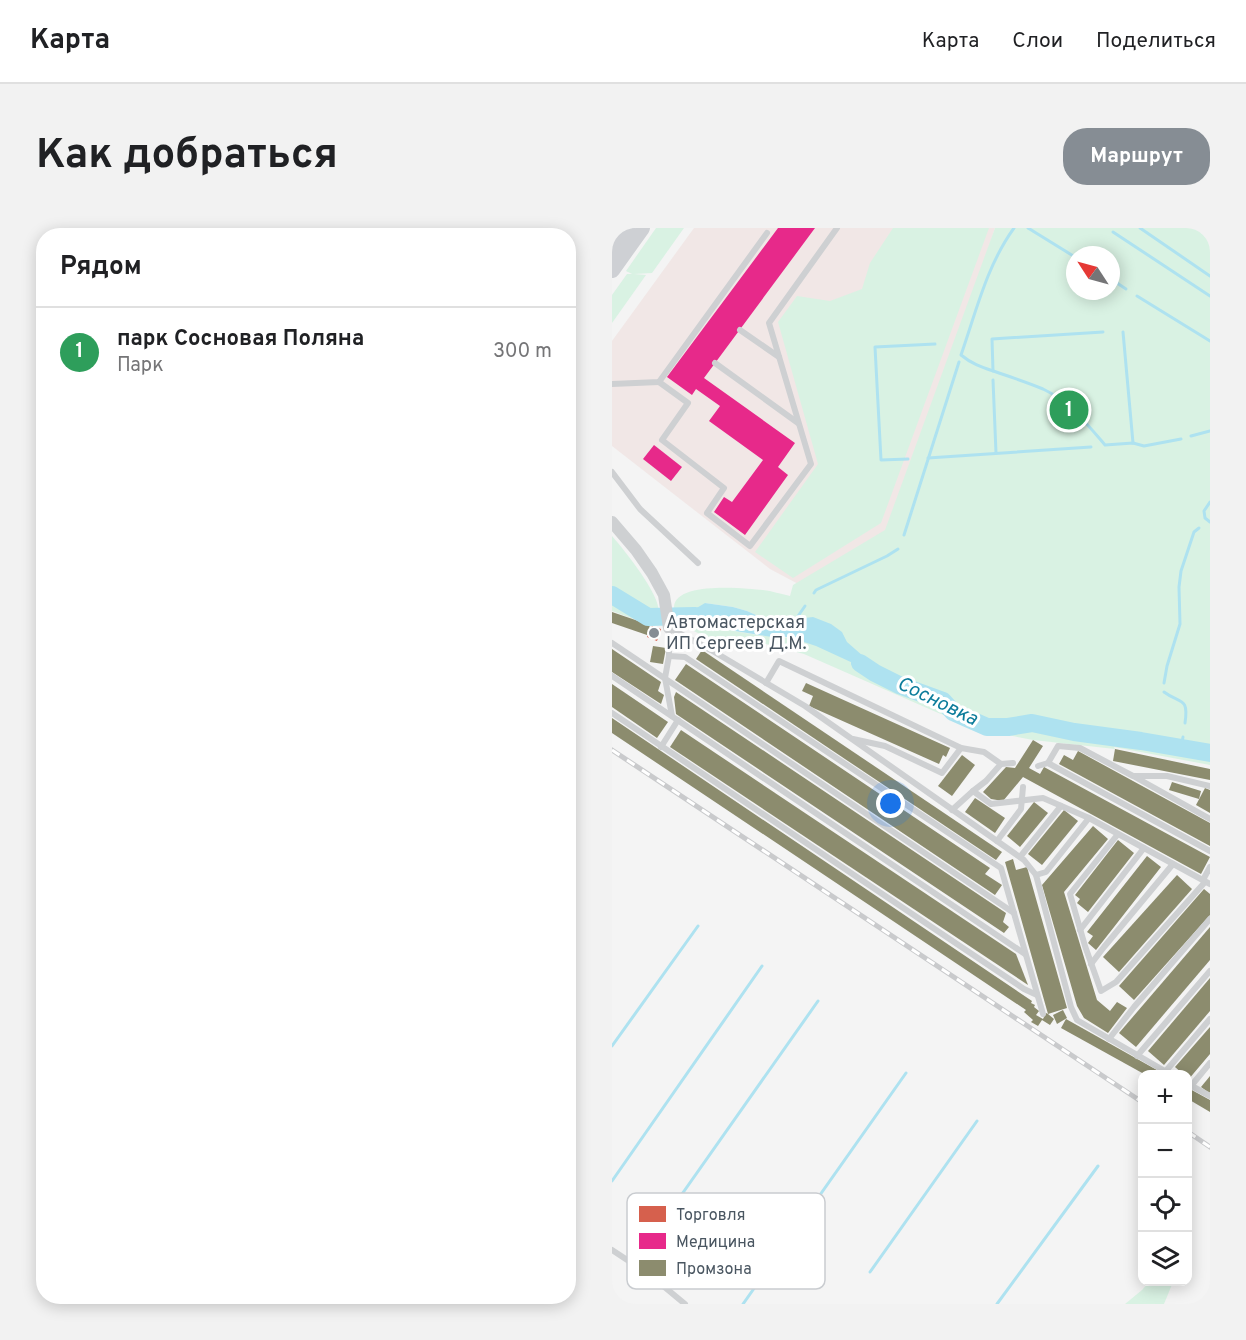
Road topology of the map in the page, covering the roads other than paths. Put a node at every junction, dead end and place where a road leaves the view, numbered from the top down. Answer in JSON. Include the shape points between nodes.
{"nodes":[{"id":1,"x":627,"y":228,"type":"edge"},
{"id":2,"x":642,"y":228,"type":"edge"},
{"id":3,"x":837,"y":228,"type":"edge"},
{"id":4,"x":767,"y":232,"type":"dead end"},
{"id":5,"x":612,"y":248,"type":"edge"},
{"id":6,"x":612,"y":270,"type":"edge"},
{"id":7,"x":740,"y":330,"type":"dead end"},
{"id":8,"x":779,"y":358,"type":"junction"},
{"id":9,"x":715,"y":363,"type":"dead end"},
{"id":10,"x":659,"y":382,"type":"junction"},
{"id":11,"x":612,"y":384,"type":"edge"},
{"id":12,"x":799,"y":424,"type":"junction"},
{"id":13,"x":612,"y":472,"type":"edge"},
{"id":14,"x":612,"y":522,"type":"edge"},
{"id":15,"x":698,"y":563,"type":"dead end"},
{"id":16,"x":669,"y":625,"type":"junction"},
{"id":17,"x":612,"y":643,"type":"edge"},
{"id":18,"x":669,"y":656,"type":"junction"},
{"id":19,"x":612,"y":676,"type":"edge"},
{"id":20,"x":665,"y":678,"type":"junction"},
{"id":21,"x":766,"y":683,"type":"junction"},
{"id":22,"x":612,"y":713,"type":"edge"},
{"id":23,"x":675,"y":718,"type":"junction"},
{"id":24,"x":850,"y":738,"type":"junction"},
{"id":25,"x":660,"y":747,"type":"junction"},
{"id":26,"x":961,"y":748,"type":"junction"},
{"id":27,"x":1013,"y":763,"type":"dead end"},
{"id":28,"x":1048,"y":763,"type":"junction"},
{"id":29,"x":1001,"y":764,"type":"junction"},
{"id":30,"x":1038,"y":766,"type":"dead end"},
{"id":31,"x":1133,"y":776,"type":"junction"},
{"id":32,"x":1210,"y":786,"type":"edge"},
{"id":33,"x":1023,"y":787,"type":"dead end"},
{"id":34,"x":973,"y":791,"type":"junction"},
{"id":35,"x":1021,"y":800,"type":"junction"},
{"id":36,"x":1061,"y":806,"type":"junction"},
{"id":37,"x":952,"y":810,"type":"junction"},
{"id":38,"x":1089,"y":818,"type":"junction"},
{"id":39,"x":1210,"y":819,"type":"edge"},
{"id":40,"x":1118,"y":834,"type":"junction"},
{"id":41,"x":997,"y":841,"type":"junction"},
{"id":42,"x":1144,"y":848,"type":"junction"},
{"id":43,"x":1210,"y":851,"type":"edge"},
{"id":44,"x":1020,"y":857,"type":"junction"},
{"id":45,"x":1173,"y":864,"type":"junction"},
{"id":46,"x":1210,"y":867,"type":"edge"},
{"id":47,"x":1036,"y":875,"type":"junction"},
{"id":48,"x":1206,"y":882,"type":"edge"},
{"id":49,"x":1014,"y":913,"type":"junction"},
{"id":50,"x":1210,"y":920,"type":"edge"},
{"id":51,"x":1080,"y":930,"type":"junction"},
{"id":52,"x":1025,"y":954,"type":"junction"},
{"id":53,"x":1091,"y":964,"type":"junction"},
{"id":54,"x":1210,"y":971,"type":"edge"},
{"id":55,"x":1037,"y":996,"type":"junction"},
{"id":56,"x":1043,"y":1014,"type":"dead end"},
{"id":57,"x":1210,"y":1018,"type":"edge"},
{"id":58,"x":1109,"y":1039,"type":"junction"},
{"id":59,"x":1137,"y":1056,"type":"junction"},
{"id":60,"x":1210,"y":1063,"type":"edge"},
{"id":61,"x":1163,"y":1070,"type":"edge"},
{"id":62,"x":1170,"y":1070,"type":"edge"},
{"id":63,"x":1192,"y":1082,"type":"edge"},
{"id":64,"x":1192,"y":1087,"type":"edge"},
{"id":65,"x":1210,"y":1096,"type":"edge"},
{"id":66,"x":612,"y":1250,"type":"edge"},
{"id":67,"x":627,"y":1260,"type":"edge"},
{"id":68,"x":667,"y":1289,"type":"edge"},
{"id":69,"x":685,"y":1304,"type":"edge"}],
"edges":[{"from":1,"to":5,"type":"main road"},
{"from":2,"to":6,"type":"main road"},
{"from":3,"to":8,"type":"lane","via":[[769,323]]},
{"from":4,"to":10,"type":"lane"},
{"from":7,"to":8,"type":"lane"},
{"from":8,"to":12,"type":"lane"},
{"from":9,"to":12,"type":"lane"},
{"from":10,"to":11,"type":"lane"},
{"from":10,"to":12,"type":"lane","via":[[688,403],[662,440],[724,488],[707,513],[750,546],[811,464]]},
{"from":13,"to":15,"type":"lane","via":[[640,509]]},
{"from":14,"to":16,"type":"street","via":[[652,573],[664,595]]},
{"from":16,"to":18,"type":"lane"},
{"from":16,"to":21,"type":"lane"},
{"from":17,"to":20,"type":"lane"},
{"from":18,"to":20,"type":"lane"},
{"from":18,"to":49,"type":"lane","via":[[685,657],[1000,868]]},
{"from":19,"to":23,"type":"lane"},
{"from":20,"to":23,"type":"lane"},
{"from":20,"to":49,"type":"lane"},
{"from":21,"to":24,"type":"lane"},
{"from":21,"to":26,"type":"lane","via":[[779,661]]},
{"from":22,"to":25,"type":"lane"},
{"from":23,"to":25,"type":"lane"},
{"from":23,"to":52,"type":"lane"},
{"from":24,"to":26,"type":"lane","via":[[885,746],[942,773]]},
{"from":24,"to":37,"type":"lane"},
{"from":25,"to":55,"type":"lane"},
{"from":26,"to":29,"type":"lane","via":[[984,752]]},
{"from":27,"to":29,"type":"lane"},
{"from":28,"to":30,"type":"lane"},
{"from":28,"to":31,"type":"lane","via":[[1058,746],[1080,748]]},
{"from":28,"to":43,"type":"lane"},
{"from":29,"to":34,"type":"lane"},
{"from":31,"to":32,"type":"lane","via":[[1167,776]]},
{"from":31,"to":39,"type":"lane"},
{"from":33,"to":35,"type":"lane"},
{"from":34,"to":35,"type":"lane","via":[[991,804]]},
{"from":34,"to":37,"type":"lane"},
{"from":35,"to":36,"type":"lane","via":[[1043,798]]},
{"from":35,"to":41,"type":"lane","via":[[1021,809]]},
{"from":36,"to":38,"type":"lane"},
{"from":36,"to":44,"type":"lane"},
{"from":37,"to":41,"type":"lane"},
{"from":38,"to":40,"type":"lane"},
{"from":38,"to":47,"type":"lane","via":[[1046,872]]},
{"from":40,"to":42,"type":"lane"},
{"from":40,"to":51,"type":"lane","via":[[1070,894]]},
{"from":41,"to":44,"type":"lane"},
{"from":42,"to":45,"type":"lane"},
{"from":42,"to":51,"type":"lane"},
{"from":44,"to":47,"type":"lane"},
{"from":45,"to":48,"type":"lane"},
{"from":45,"to":53,"type":"lane"},
{"from":46,"to":48,"type":"lane"},
{"from":47,"to":58,"type":"lane","via":[[1071,1007],[1077,1020]]},
{"from":48,"to":53,"type":"lane","via":[[1116,982],[1101,991]]},
{"from":49,"to":52,"type":"lane"},
{"from":50,"to":58,"type":"lane"},
{"from":51,"to":53,"type":"lane"},
{"from":52,"to":55,"type":"lane"},
{"from":54,"to":59,"type":"lane"},
{"from":55,"to":56,"type":"lane"},
{"from":57,"to":62,"type":"lane"},
{"from":58,"to":59,"type":"lane"},
{"from":59,"to":61,"type":"lane"},
{"from":60,"to":63,"type":"lane"},
{"from":64,"to":65,"type":"lane"},
{"from":66,"to":67,"type":"lane"},
{"from":68,"to":69,"type":"lane"}]}
